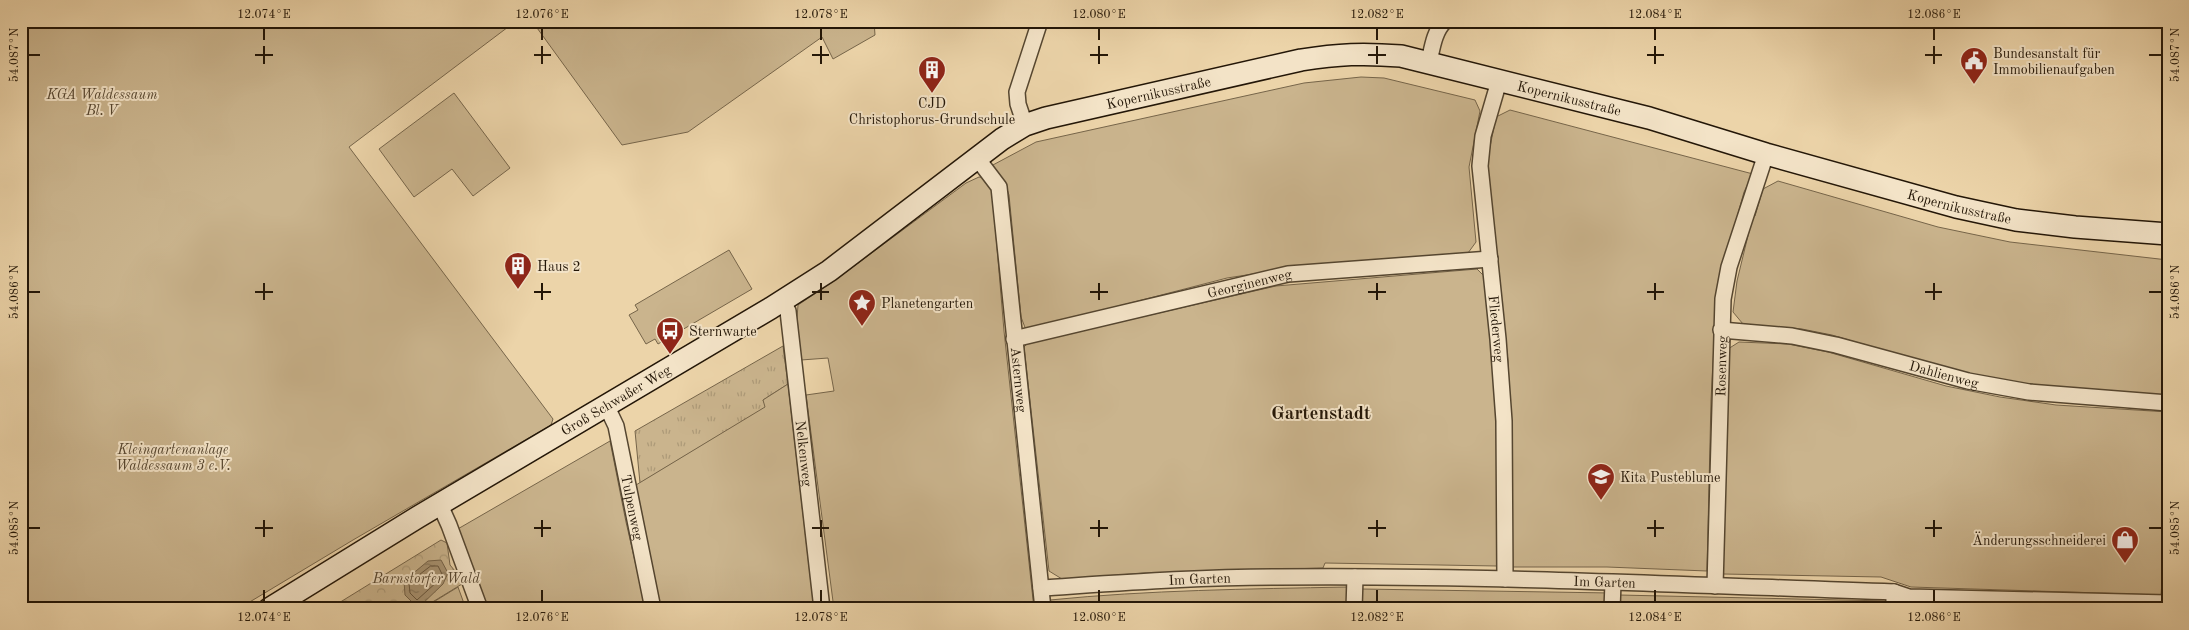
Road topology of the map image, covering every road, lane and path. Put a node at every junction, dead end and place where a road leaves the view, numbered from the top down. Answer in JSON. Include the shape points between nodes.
{"nodes":[{"id":1,"x":1040,"y":21,"type":"edge"},
{"id":2,"x":1445,"y":21,"type":"edge"},
{"id":3,"x":1429,"y":62,"type":"junction"},
{"id":4,"x":1498,"y":81,"type":"junction"},
{"id":5,"x":1025,"y":125,"type":"junction"},
{"id":6,"x":1766,"y":154,"type":"junction"},
{"id":7,"x":977,"y":158,"type":"junction"},
{"id":8,"x":2168,"y":234,"type":"edge"},
{"id":9,"x":1490,"y":259,"type":"junction"},
{"id":10,"x":782,"y":301,"type":"junction"},
{"id":11,"x":1721,"y":330,"type":"junction"},
{"id":12,"x":1014,"y":339,"type":"junction"},
{"id":13,"x":2168,"y":403,"type":"edge"},
{"id":14,"x":607,"y":407,"type":"junction"},
{"id":15,"x":440,"y":505,"type":"junction"},
{"id":16,"x":1355,"y":577,"type":"junction"},
{"id":17,"x":1505,"y":579,"type":"junction"},
{"id":18,"x":1613,"y":583,"type":"junction"},
{"id":19,"x":1715,"y":586,"type":"junction"},
{"id":20,"x":1041,"y":588,"type":"junction"},
{"id":21,"x":1894,"y":592,"type":"junction"},
{"id":22,"x":2168,"y":603,"type":"edge"},
{"id":23,"x":269,"y":609,"type":"edge"},
{"id":24,"x":480,"y":609,"type":"edge"},
{"id":25,"x":653,"y":609,"type":"edge"},
{"id":26,"x":822,"y":609,"type":"edge"},
{"id":27,"x":1043,"y":609,"type":"edge"},
{"id":28,"x":1354,"y":609,"type":"edge"},
{"id":29,"x":1612,"y":609,"type":"edge"},
{"id":30,"x":1894,"y":609,"type":"edge"}],
"edges":[{"from":1,"to":5,"type":"street","via":[[1016,92]]},
{"from":2,"to":3,"type":"street","via":[[1440,25]]},
{"from":3,"to":4,"type":"street","name":"Kopernikusstraße"},
{"from":3,"to":5,"type":"street","name":"Kopernikusstraße","via":[[1367,53],[1301,60]]},
{"from":4,"to":6,"type":"street","name":"Kopernikusstraße","via":[[1650,118]]},
{"from":4,"to":9,"type":"street","name":"Fliederweg","via":[[1483,136],[1480,166]]},
{"from":5,"to":7,"type":"street","name":"Kopernikusstraße"},
{"from":6,"to":8,"type":"street","name":"Kopernikusstraße","via":[[1910,195],[2008,218]]},
{"from":6,"to":11,"type":"street","name":"Rosenweg","via":[[1730,267]]},
{"from":7,"to":10,"type":"street","name":"Groß Schwaßer Weg","via":[[829,271]]},
{"from":7,"to":12,"type":"street","name":"Asternweg","via":[[999,187]]},
{"from":9,"to":12,"type":"street","name":"Georginenweg","via":[[1288,274]]},
{"from":9,"to":17,"type":"street","name":"Fliederweg","via":[[1504,421]]},
{"from":10,"to":14,"type":"street","name":"Groß Schwaßer Weg"},
{"from":10,"to":26,"type":"street","name":"Nelkenweg","via":[[788,311]]},
{"from":11,"to":13,"type":"street","name":"Dahlienweg","via":[[1792,336],[1968,381],[2029,392]]},
{"from":11,"to":19,"type":"street","name":"Rosenweg"},
{"from":12,"to":20,"type":"street","name":"Asternweg"},
{"from":14,"to":15,"type":"street","name":"Groß Schwaßer Weg"},
{"from":14,"to":25,"type":"street","name":"Tulpenweg","via":[[616,426]]},
{"from":15,"to":23,"type":"street","name":"Groß Schwaßer Weg"},
{"from":15,"to":24,"type":"street"},
{"from":16,"to":17,"type":"street","name":"Im Garten"},
{"from":16,"to":20,"type":"street","name":"Im Garten","via":[[1124,582]]},
{"from":16,"to":28,"type":"street"},
{"from":17,"to":18,"type":"street","name":"Im Garten"},
{"from":18,"to":19,"type":"street","name":"Im Garten"},
{"from":18,"to":29,"type":"street"},
{"from":19,"to":21,"type":"street","name":"Im Garten"},
{"from":20,"to":27,"type":"street","name":"Asternweg"},
{"from":21,"to":22,"type":"street","name":"Im Garten","via":[[1909,597]]},
{"from":21,"to":30,"type":"street"}]}
